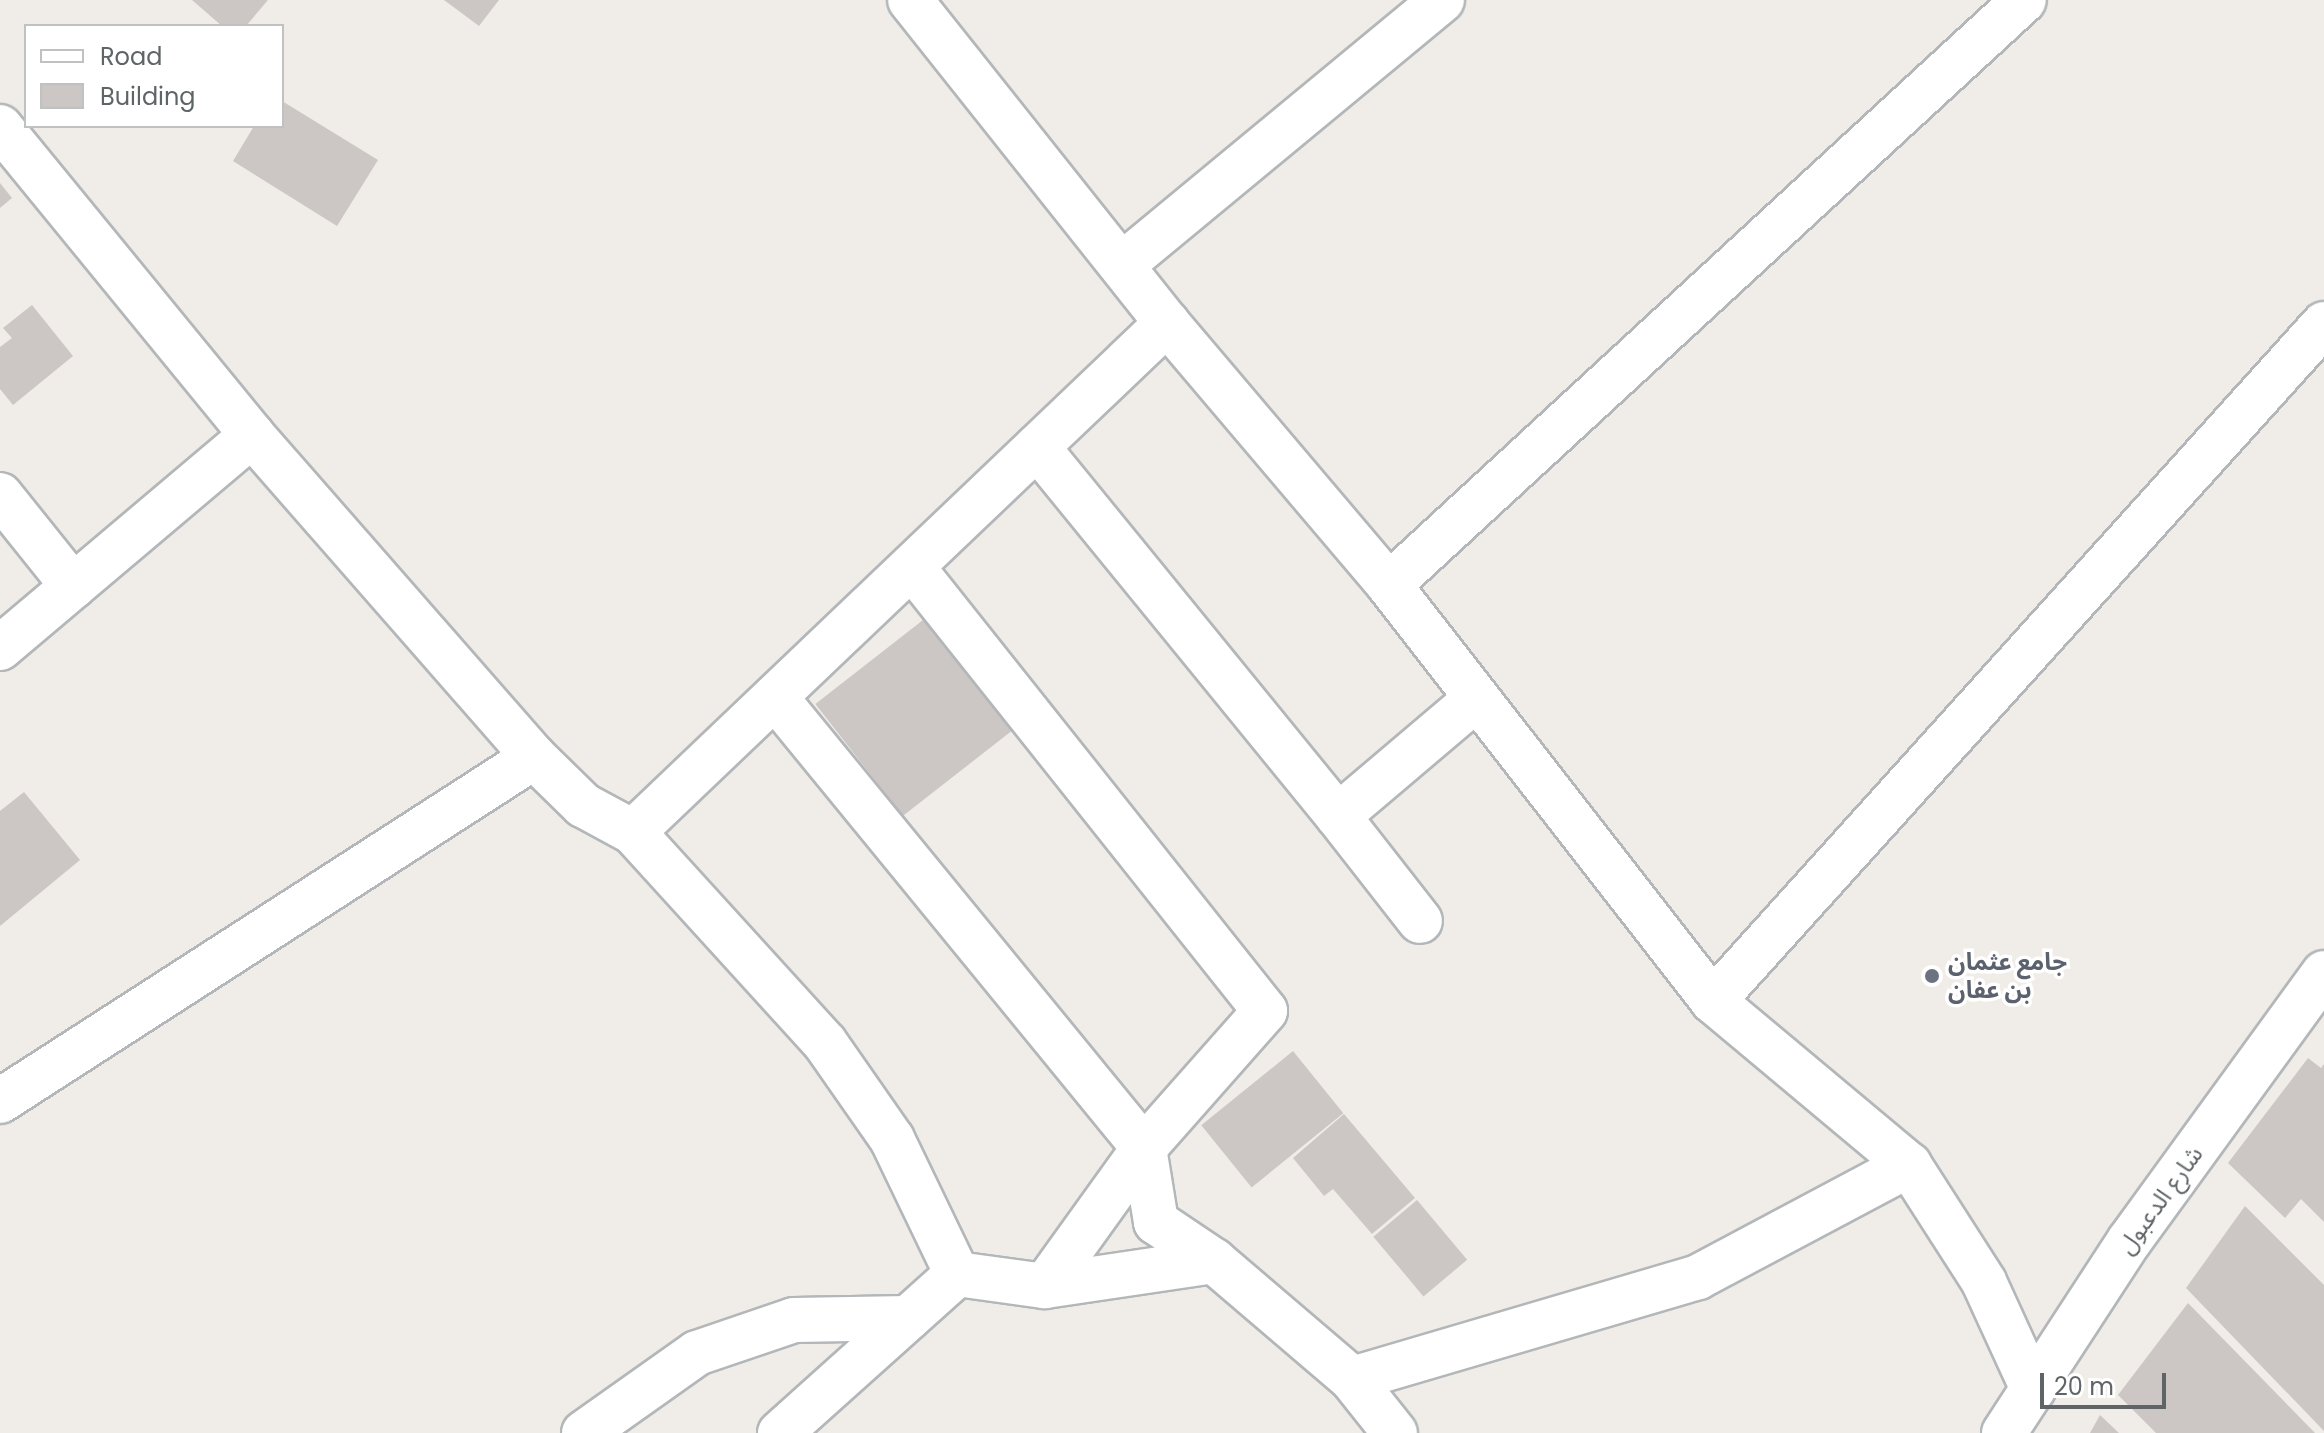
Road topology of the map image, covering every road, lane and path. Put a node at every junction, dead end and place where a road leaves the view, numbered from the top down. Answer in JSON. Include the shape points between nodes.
{"nodes":[{"id":1,"x":910,"y":0,"type":"edge"},
{"id":2,"x":1442,"y":0,"type":"edge"},
{"id":3,"x":2024,"y":0,"type":"edge"},
{"id":4,"x":0,"y":127,"type":"edge"},
{"id":5,"x":1123,"y":264,"type":"junction"},
{"id":6,"x":1167,"y":323,"type":"junction"},
{"id":7,"x":2324,"y":324,"type":"edge"},
{"id":8,"x":252,"y":435,"type":"junction"},
{"id":9,"x":1037,"y":447,"type":"junction"},
{"id":10,"x":0,"y":495,"type":"edge"},
{"id":11,"x":912,"y":567,"type":"junction"},
{"id":12,"x":1389,"y":585,"type":"junction"},
{"id":13,"x":73,"y":586,"type":"junction"},
{"id":14,"x":0,"y":648,"type":"edge"},
{"id":15,"x":775,"y":697,"type":"junction"},
{"id":16,"x":1477,"y":698,"type":"junction"},
{"id":17,"x":534,"y":757,"type":"junction"},
{"id":18,"x":1338,"y":816,"type":"junction"},
{"id":19,"x":633,"y":832,"type":"junction"},
{"id":20,"x":1420,"y":921,"type":"dead end"},
{"id":21,"x":2324,"y":973,"type":"edge"},
{"id":22,"x":1713,"y":1001,"type":"junction"},
{"id":23,"x":1,"y":1099,"type":"edge"},
{"id":24,"x":1144,"y":1148,"type":"junction"},
{"id":25,"x":1909,"y":1165,"type":"junction"},
{"id":26,"x":1214,"y":1261,"type":"junction"},
{"id":27,"x":957,"y":1274,"type":"junction"},
{"id":28,"x":1045,"y":1286,"type":"junction"},
{"id":29,"x":908,"y":1318,"type":"junction"},
{"id":30,"x":1352,"y":1379,"type":"junction"},
{"id":31,"x":2033,"y":1389,"type":"junction"},
{"id":32,"x":584,"y":1433,"type":"edge"},
{"id":33,"x":780,"y":1433,"type":"edge"},
{"id":34,"x":1395,"y":1433,"type":"edge"},
{"id":35,"x":2004,"y":1433,"type":"edge"}],
"edges":[{"from":1,"to":5,"type":"street"},
{"from":2,"to":5,"type":"street"},
{"from":3,"to":12,"type":"street"},
{"from":4,"to":8,"type":"street"},
{"from":5,"to":6,"type":"street"},
{"from":6,"to":9,"type":"street"},
{"from":6,"to":12,"type":"street"},
{"from":7,"to":22,"type":"street"},
{"from":8,"to":13,"type":"street"},
{"from":8,"to":17,"type":"street"},
{"from":9,"to":11,"type":"street"},
{"from":9,"to":18,"type":"street"},
{"from":10,"to":13,"type":"street"},
{"from":11,"to":15,"type":"street"},
{"from":11,"to":24,"type":"street","via":[[1265,1011]]},
{"from":12,"to":16,"type":"street"},
{"from":13,"to":14,"type":"street"},
{"from":15,"to":19,"type":"street"},
{"from":15,"to":24,"type":"street"},
{"from":16,"to":18,"type":"street"},
{"from":16,"to":22,"type":"street"},
{"from":17,"to":19,"type":"street","via":[[583,805]]},
{"from":17,"to":23,"type":"street"},
{"from":18,"to":20,"type":"street"},
{"from":19,"to":27,"type":"street","via":[[825,1043],[892,1139]]},
{"from":21,"to":31,"type":"street","name":"شارع الدعبول","via":[[2130,1240]]},
{"from":22,"to":25,"type":"street"},
{"from":24,"to":26,"type":"street","via":[[1156,1222]]},
{"from":24,"to":28,"type":"street"},
{"from":25,"to":30,"type":"street","via":[[1698,1277]]},
{"from":25,"to":31,"type":"street","via":[[1984,1282]]},
{"from":26,"to":28,"type":"street"},
{"from":26,"to":30,"type":"street"},
{"from":27,"to":28,"type":"street"},
{"from":27,"to":29,"type":"street"},
{"from":29,"to":32,"type":"street","via":[[794,1320],[697,1353]]},
{"from":29,"to":33,"type":"street"},
{"from":30,"to":34,"type":"street"},
{"from":31,"to":35,"type":"street","name":"شارع الدعبول"}]}
